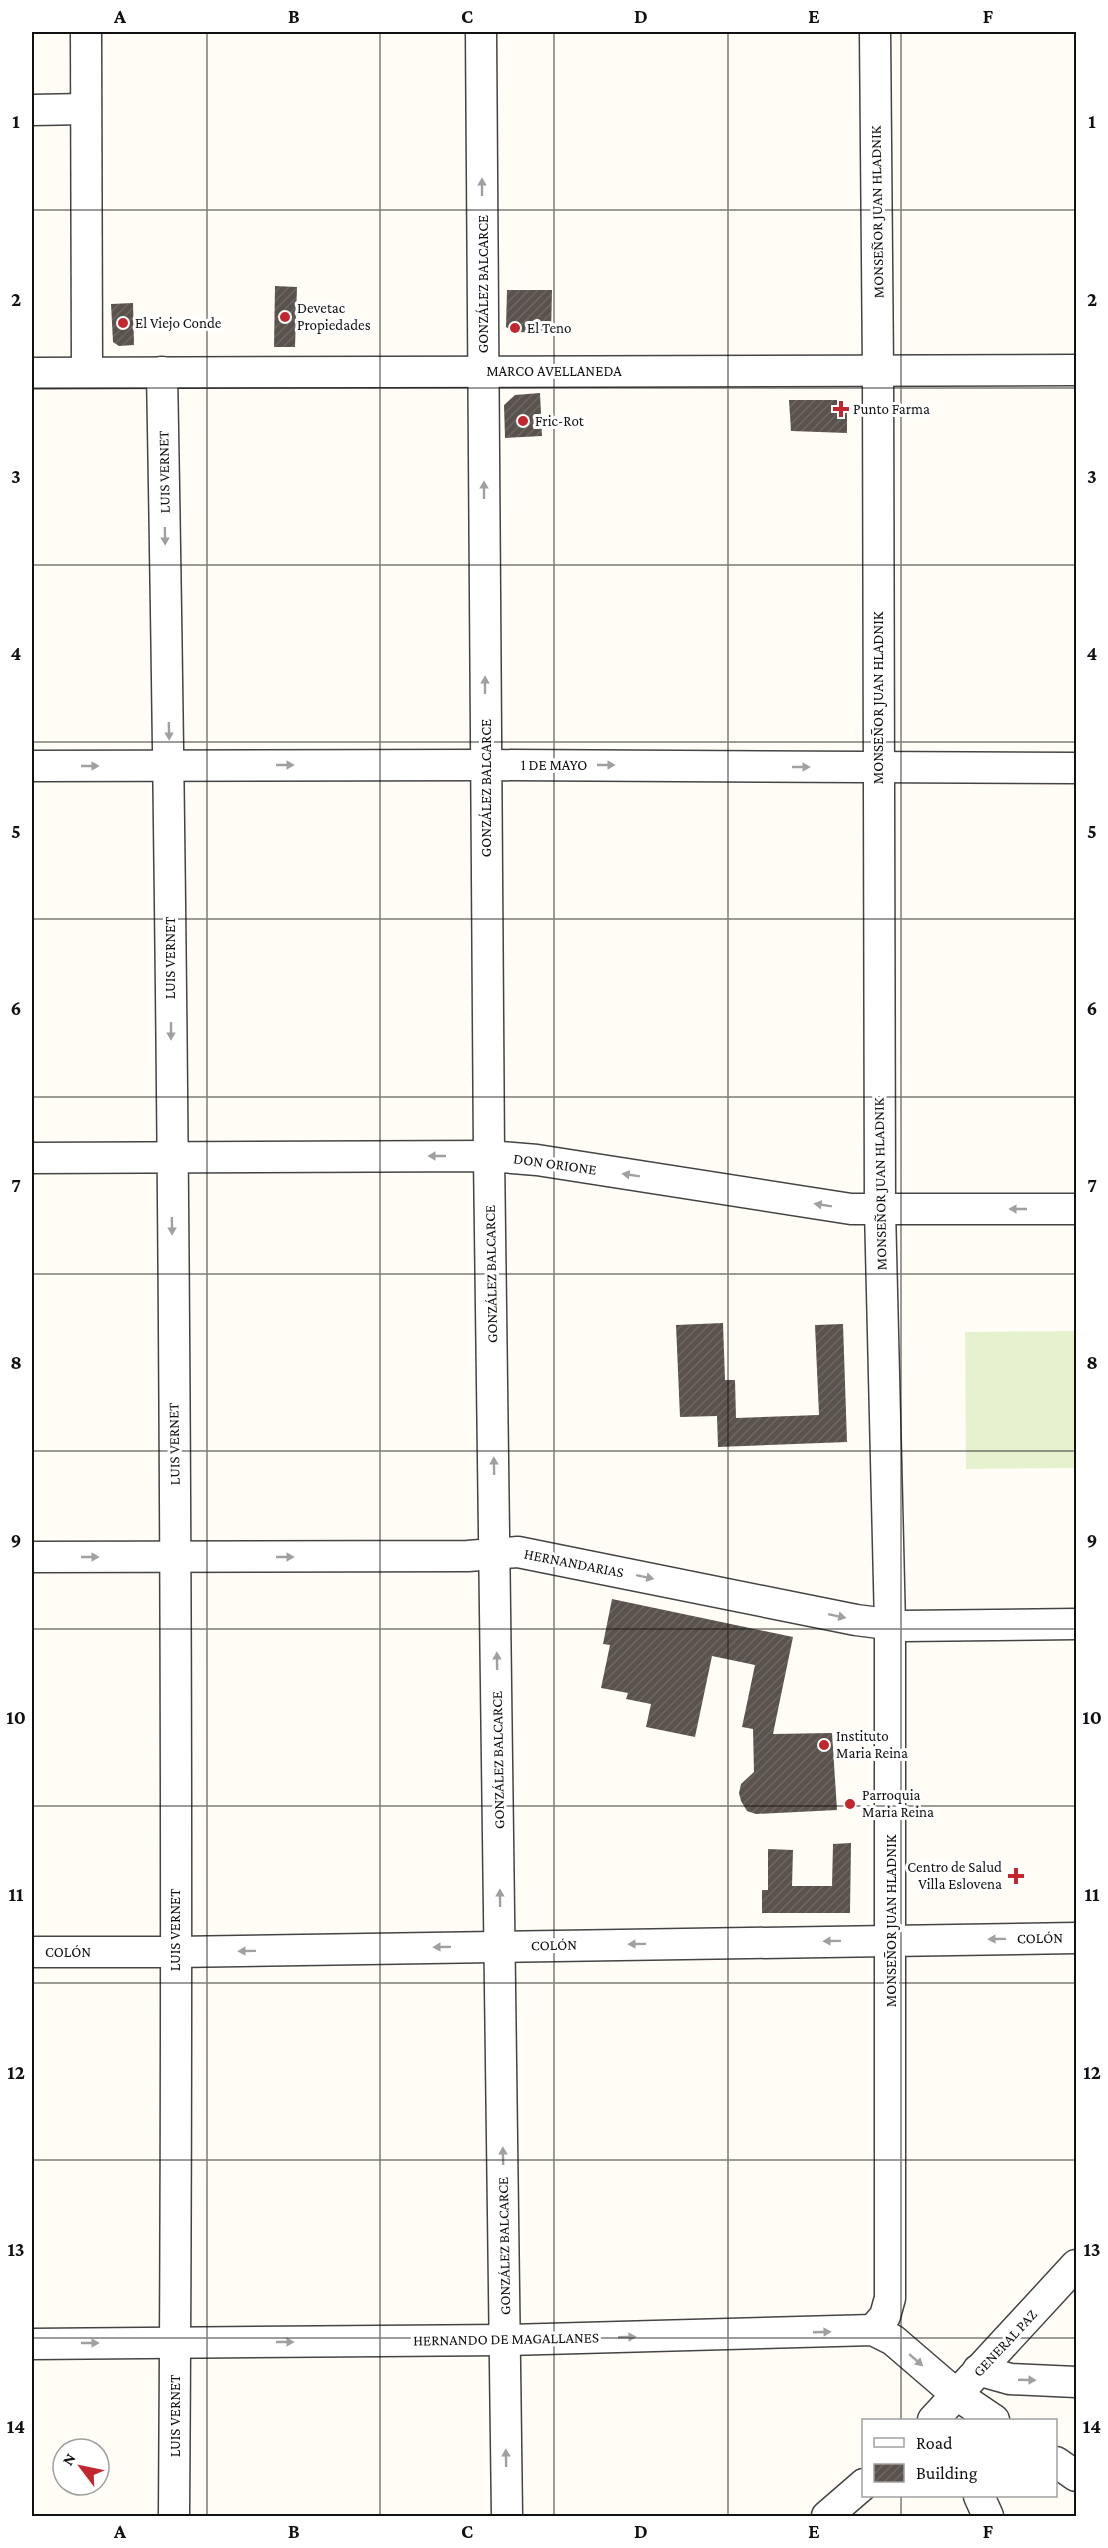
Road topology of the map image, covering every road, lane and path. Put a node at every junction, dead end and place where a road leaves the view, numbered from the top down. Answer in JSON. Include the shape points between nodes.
{"nodes":[{"id":1,"x":86,"y":32,"type":"edge"},
{"id":2,"x":481,"y":32,"type":"edge"},
{"id":3,"x":875,"y":32,"type":"edge"},
{"id":4,"x":85,"y":109,"type":"junction"},
{"id":5,"x":32,"y":110,"type":"edge"},
{"id":6,"x":878,"y":370,"type":"junction"},
{"id":7,"x":1077,"y":370,"type":"edge"},
{"id":8,"x":484,"y":371,"type":"junction"},
{"id":9,"x":87,"y":372,"type":"junction"},
{"id":10,"x":162,"y":372,"type":"junction"},
{"id":11,"x":32,"y":373,"type":"edge"},
{"id":12,"x":169,"y":765,"type":"junction"},
{"id":13,"x":485,"y":765,"type":"junction"},
{"id":14,"x":32,"y":766,"type":"edge"},
{"id":15,"x":878,"y":768,"type":"junction"},
{"id":16,"x":1077,"y":768,"type":"edge"},
{"id":17,"x":172,"y":1156,"type":"junction"},
{"id":18,"x":489,"y":1156,"type":"junction"},
{"id":19,"x":32,"y":1158,"type":"edge"},
{"id":20,"x":880,"y":1209,"type":"junction"},
{"id":21,"x":1077,"y":1209,"type":"edge"},
{"id":22,"x":495,"y":1554,"type":"junction"},
{"id":23,"x":32,"y":1557,"type":"edge"},
{"id":24,"x":175,"y":1558,"type":"junction"},
{"id":25,"x":890,"y":1624,"type":"junction"},
{"id":26,"x":1077,"y":1624,"type":"edge"},
{"id":27,"x":1077,"y":1938,"type":"edge"},
{"id":28,"x":891,"y":1940,"type":"junction"},
{"id":29,"x":500,"y":1946,"type":"junction"},
{"id":30,"x":32,"y":1952,"type":"edge"},
{"id":31,"x":175,"y":1952,"type":"junction"},
{"id":32,"x":1077,"y":2265,"type":"edge"},
{"id":33,"x":873,"y":2330,"type":"junction"},
{"id":34,"x":505,"y":2340,"type":"junction"},
{"id":35,"x":175,"y":2342,"type":"junction"},
{"id":36,"x":32,"y":2344,"type":"edge"},
{"id":37,"x":978,"y":2370,"type":"junction"},
{"id":38,"x":1077,"y":2382,"type":"edge"},
{"id":39,"x":945,"y":2412,"type":"edge"},
{"id":40,"x":983,"y":2419,"type":"edge"},
{"id":41,"x":1057,"y":2463,"type":"edge"},
{"id":42,"x":1077,"y":2476,"type":"edge"},
{"id":43,"x":862,"y":2486,"type":"edge"},
{"id":44,"x":980,"y":2497,"type":"edge"},
{"id":45,"x":174,"y":2517,"type":"edge"},
{"id":46,"x":507,"y":2517,"type":"edge"},
{"id":47,"x":827,"y":2517,"type":"edge"},
{"id":48,"x":988,"y":2517,"type":"edge"}],
"edges":[{"from":1,"to":4,"type":"street"},
{"from":8,"to":2,"type":"street","name":"GONZÁLEZ BALCARCE","one_way":true},
{"from":3,"to":6,"type":"street","name":"MONSEÑOR JUAN HLADNIK"},
{"from":4,"to":5,"type":"street"},
{"from":4,"to":9,"type":"street"},
{"from":6,"to":7,"type":"street","name":"MARCO AVELLANEDA"},
{"from":6,"to":8,"type":"street","name":"MARCO AVELLANEDA"},
{"from":6,"to":15,"type":"street","name":"MONSEÑOR JUAN HLADNIK"},
{"from":8,"to":10,"type":"street","name":"MARCO AVELLANEDA"},
{"from":13,"to":8,"type":"street","name":"GONZÁLEZ BALCARCE","one_way":true},
{"from":9,"to":10,"type":"street","name":"MARCO AVELLANEDA"},
{"from":9,"to":11,"type":"street","name":"MARCO AVELLANEDA"},
{"from":10,"to":12,"type":"street","name":"LUIS VERNET","one_way":true},
{"from":12,"to":13,"type":"street","name":"1 DE MAYO","one_way":true},
{"from":14,"to":12,"type":"street","name":"1 DE MAYO","one_way":true},
{"from":12,"to":17,"type":"street","name":"LUIS VERNET","one_way":true},
{"from":13,"to":15,"type":"street","name":"1 DE MAYO","one_way":true},
{"from":13,"to":18,"type":"street","name":"GONZÁLEZ BALCARCE"},
{"from":15,"to":16,"type":"street","name":"1 DE MAYO"},
{"from":15,"to":20,"type":"street","name":"MONSEÑOR JUAN HLADNIK"},
{"from":18,"to":17,"type":"street","name":"DON ORIONE","one_way":true},
{"from":17,"to":19,"type":"street","name":"DON ORIONE"},
{"from":17,"to":24,"type":"street","name":"LUIS VERNET","one_way":true},
{"from":20,"to":18,"type":"street","name":"DON ORIONE","one_way":true,"via":[[851,1209]]},
{"from":22,"to":18,"type":"street","name":"GONZÁLEZ BALCARCE","one_way":true},
{"from":21,"to":20,"type":"street","name":"DON ORIONE","one_way":true},
{"from":20,"to":25,"type":"street","name":"MONSEÑOR JUAN HLADNIK"},
{"from":24,"to":22,"type":"street","name":"HERNANDARIAS","one_way":true},
{"from":22,"to":25,"type":"street","name":"HERNANDARIAS","one_way":true,"via":[[537,1555]]},
{"from":29,"to":22,"type":"street","name":"GONZÁLEZ BALCARCE","one_way":true},
{"from":23,"to":24,"type":"street","name":"HERNANDARIAS","one_way":true},
{"from":24,"to":31,"type":"street","name":"LUIS VERNET"},
{"from":25,"to":26,"type":"street","name":"HERNANDARIAS"},
{"from":25,"to":28,"type":"street","name":"MONSEÑOR JUAN HLADNIK"},
{"from":27,"to":28,"type":"street","name":"COLÓN","one_way":true},
{"from":28,"to":29,"type":"street","name":"COLÓN","one_way":true},
{"from":28,"to":33,"type":"street","name":"MONSEÑOR JUAN HLADNIK","via":[[890,2298],[885,2316]]},
{"from":29,"to":31,"type":"street","name":"COLÓN","one_way":true},
{"from":34,"to":29,"type":"street","name":"GONZÁLEZ BALCARCE","one_way":true},
{"from":30,"to":31,"type":"street","name":"COLÓN"},
{"from":31,"to":35,"type":"street","name":"LUIS VERNET"},
{"from":32,"to":37,"type":"street","name":"GENERAL PAZ"},
{"from":34,"to":33,"type":"street","name":"HERNANDO DE MAGALLANES","one_way":true},
{"from":33,"to":39,"type":"street","one_way":true,"via":[[893,2340]]},
{"from":35,"to":34,"type":"street","name":"HERNANDO DE MAGALLANES","one_way":true},
{"from":46,"to":34,"type":"street","name":"GONZÁLEZ BALCARCE","one_way":true},
{"from":36,"to":35,"type":"street","name":"HERNANDO DE MAGALLANES","one_way":true},
{"from":35,"to":45,"type":"street","name":"LUIS VERNET"},
{"from":37,"to":38,"type":"street","one_way":true,"via":[[1010,2379]]},
{"from":37,"to":39,"type":"street","name":"GENERAL PAZ"},
{"from":39,"to":40,"type":"street"},
{"from":41,"to":42,"type":"street"},
{"from":43,"to":47,"type":"street"},
{"from":44,"to":48,"type":"street"}]}
